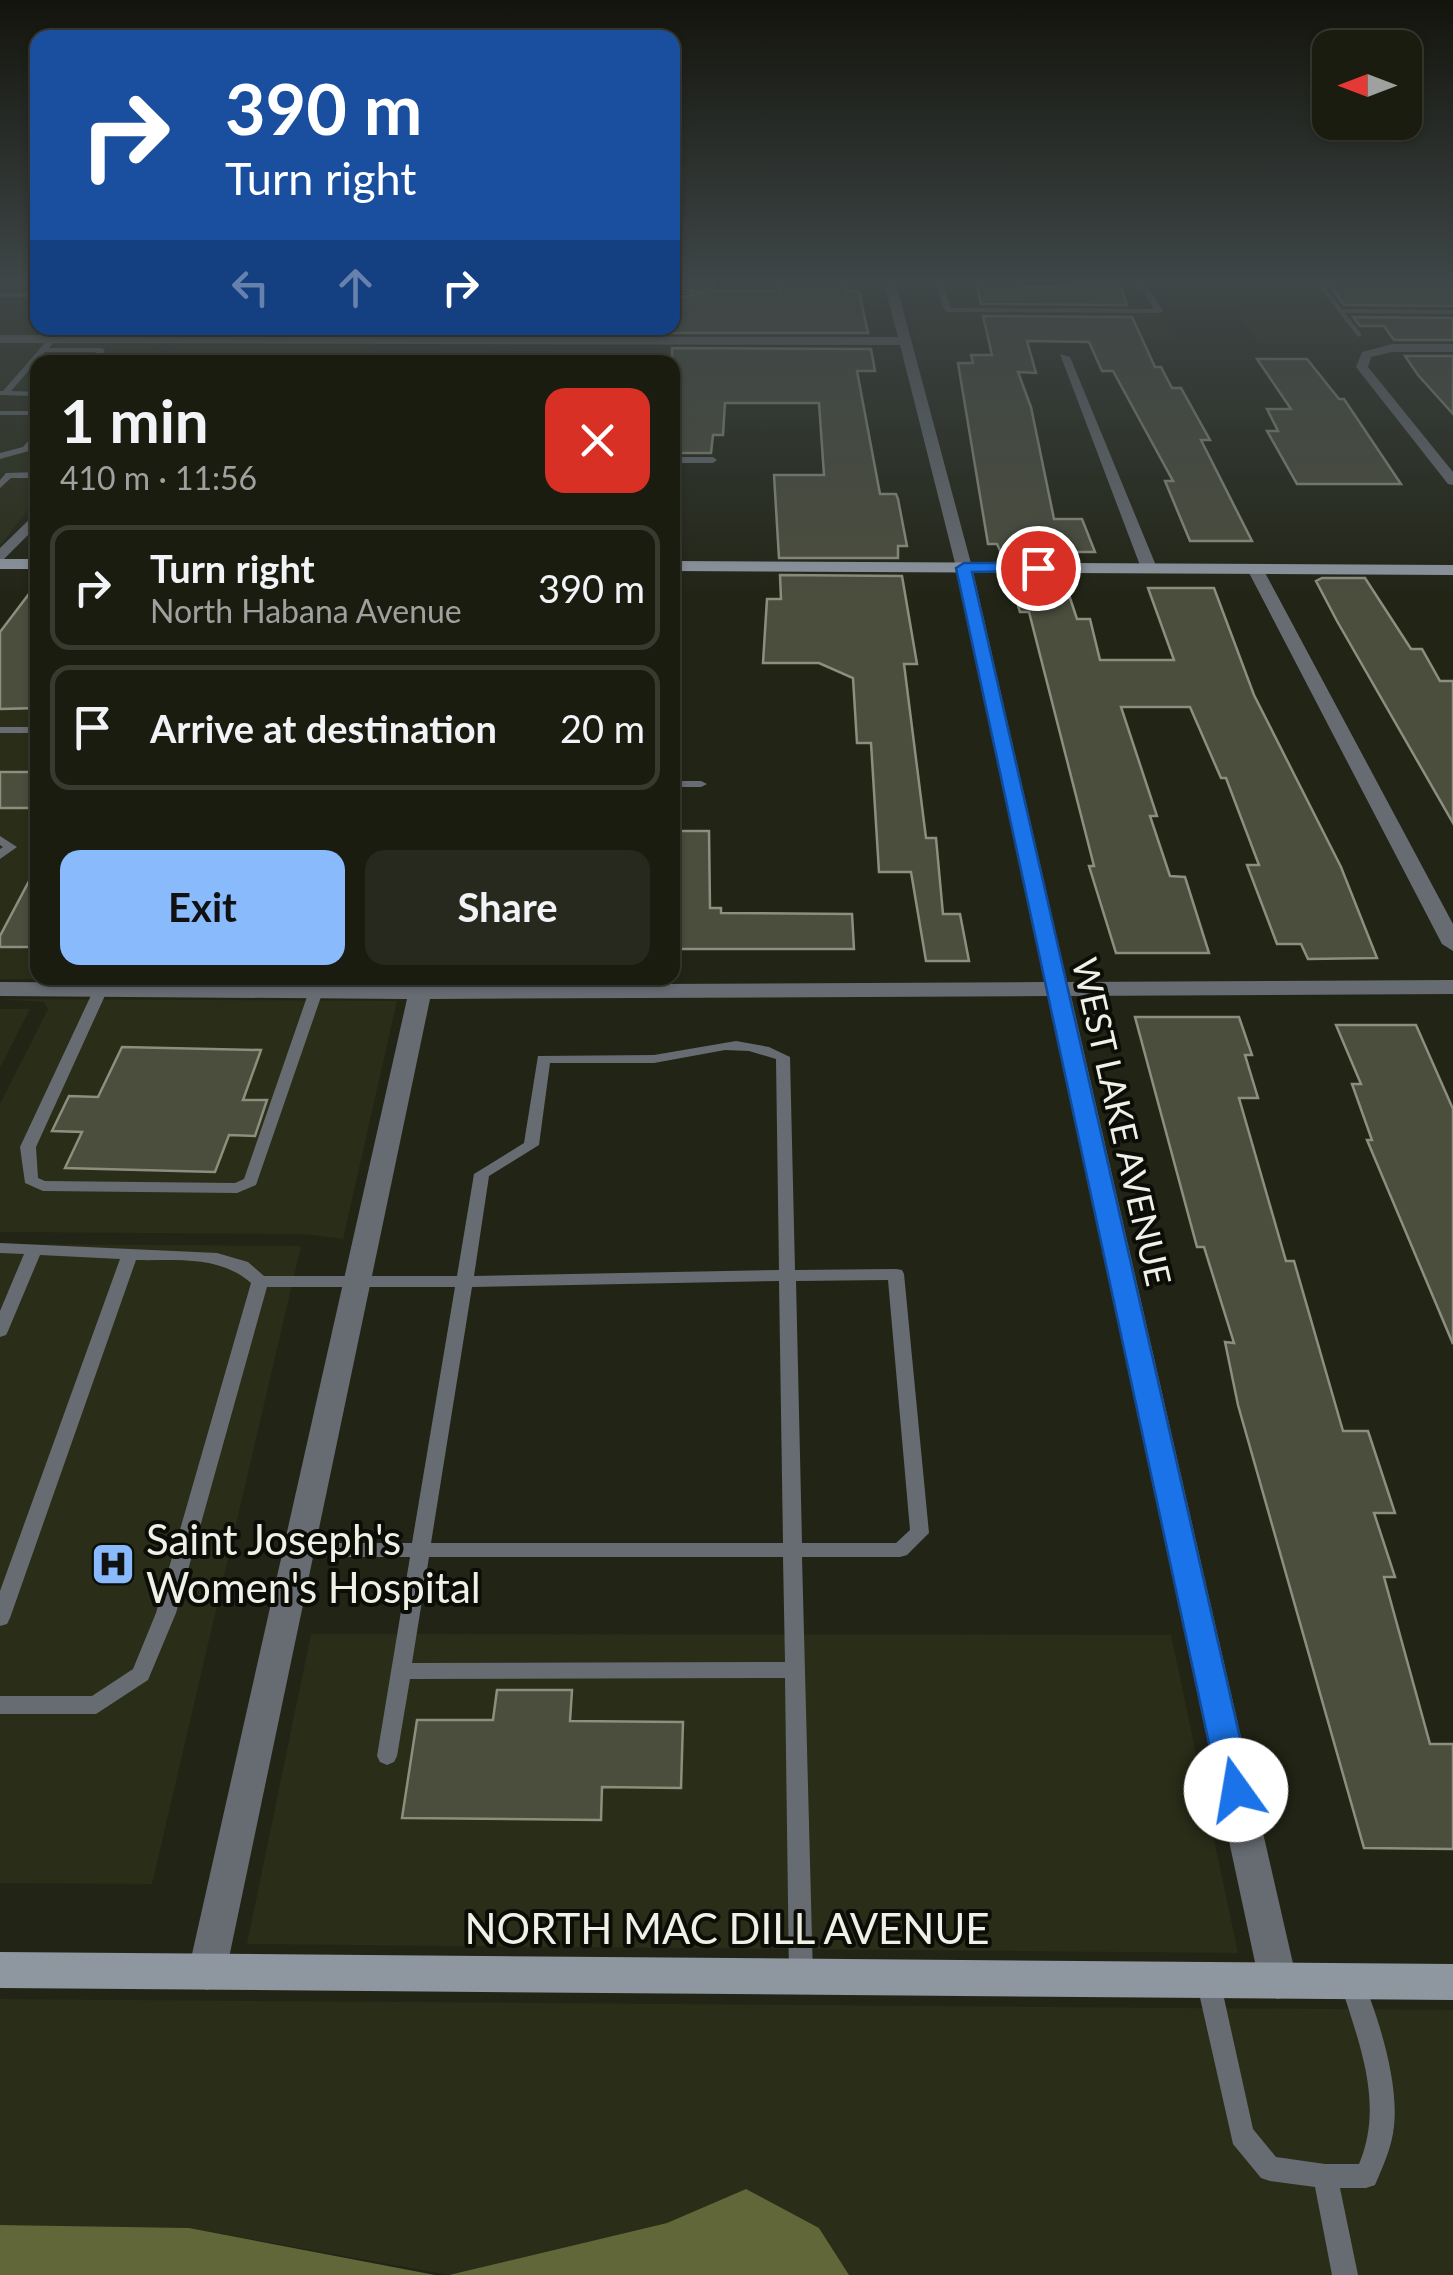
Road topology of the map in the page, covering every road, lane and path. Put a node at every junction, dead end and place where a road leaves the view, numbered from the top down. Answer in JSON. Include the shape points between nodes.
{"nodes":[{"id":1,"x":914,"y":386,"type":"edge"},
{"id":2,"x":1075,"y":386,"type":"edge"},
{"id":3,"x":1378,"y":386,"type":"edge"},
{"id":4,"x":2,"y":394,"type":"edge"},
{"id":5,"x":30,"y":394,"type":"edge"},
{"id":6,"x":0,"y":413,"type":"edge"},
{"id":7,"x":30,"y":414,"type":"edge"},
{"id":8,"x":30,"y":444,"type":"edge"},
{"id":9,"x":0,"y":456,"type":"edge"},
{"id":10,"x":680,"y":460,"type":"edge"},
{"id":11,"x":713,"y":460,"type":"dead end"},
{"id":12,"x":30,"y":474,"type":"edge"},
{"id":13,"x":1453,"y":481,"type":"edge"},
{"id":14,"x":0,"y":485,"type":"edge"},
{"id":15,"x":30,"y":525,"type":"edge"},
{"id":16,"x":0,"y":561,"type":"edge"},
{"id":17,"x":30,"y":563,"type":"edge"},
{"id":18,"x":680,"y":566,"type":"edge"},
{"id":19,"x":964,"y":568,"type":"junction"},
{"id":20,"x":1149,"y":568,"type":"junction"},
{"id":21,"x":1255,"y":569,"type":"junction"},
{"id":22,"x":1453,"y":570,"type":"edge"},
{"id":23,"x":0,"y":730,"type":"edge"},
{"id":24,"x":30,"y":730,"type":"edge"},
{"id":25,"x":680,"y":784,"type":"edge"},
{"id":26,"x":701,"y":784,"type":"dead end"},
{"id":27,"x":0,"y":840,"type":"edge"},
{"id":28,"x":0,"y":856,"type":"edge"},
{"id":29,"x":1453,"y":944,"type":"edge"},
{"id":30,"x":421,"y":985,"type":"edge"},
{"id":31,"x":1453,"y":987,"type":"edge"},
{"id":32,"x":0,"y":989,"type":"edge"},
{"id":33,"x":101,"y":990,"type":"junction"},
{"id":34,"x":1056,"y":990,"type":"junction"},
{"id":35,"x":316,"y":991,"type":"junction"},
{"id":36,"x":0,"y":1248,"type":"edge"},
{"id":37,"x":34,"y":1250,"type":"junction"},
{"id":38,"x":130,"y":1254,"type":"junction"},
{"id":39,"x":788,"y":1277,"type":"junction"},
{"id":40,"x":260,"y":1280,"type":"junction"},
{"id":41,"x":465,"y":1281,"type":"junction"},
{"id":42,"x":357,"y":1284,"type":"junction"},
{"id":43,"x":0,"y":1331,"type":"edge"},
{"id":44,"x":300,"y":1550,"type":"junction"},
{"id":45,"x":792,"y":1550,"type":"junction"},
{"id":46,"x":420,"y":1551,"type":"junction"},
{"id":47,"x":0,"y":1618,"type":"edge"},
{"id":48,"x":794,"y":1670,"type":"junction"},
{"id":49,"x":400,"y":1671,"type":"junction"},
{"id":50,"x":0,"y":1706,"type":"edge"},
{"id":51,"x":387,"y":1756,"type":"dead end"},
{"id":52,"x":0,"y":1970,"type":"edge"},
{"id":53,"x":207,"y":1972,"type":"junction"},
{"id":54,"x":801,"y":1977,"type":"junction"},
{"id":55,"x":1208,"y":1980,"type":"junction"},
{"id":56,"x":1278,"y":1981,"type":"junction"},
{"id":57,"x":1352,"y":1982,"type":"junction"},
{"id":58,"x":1453,"y":1982,"type":"edge"},
{"id":59,"x":1325,"y":2176,"type":"junction"},
{"id":60,"x":1345,"y":2275,"type":"edge"}],
"edges":[{"from":1,"to":19,"type":"street","name":"WEST LAKE AVENUE"},
{"from":2,"to":20,"type":"street"},
{"from":3,"to":13,"type":"street"},
{"from":4,"to":5,"type":"lane"},
{"from":6,"to":7,"type":"lane"},
{"from":8,"to":9,"type":"lane"},
{"from":10,"to":11,"type":"lane"},
{"from":12,"to":14,"type":"lane","via":[[9,475]]},
{"from":15,"to":16,"type":"street"},
{"from":16,"to":17,"type":"street"},
{"from":18,"to":19,"type":"street"},
{"from":19,"to":20,"type":"street"},
{"from":19,"to":34,"type":"street","name":"WEST LAKE AVENUE"},
{"from":20,"to":21,"type":"street"},
{"from":21,"to":22,"type":"street"},
{"from":21,"to":29,"type":"street"},
{"from":23,"to":24,"type":"lane"},
{"from":25,"to":26,"type":"lane"},
{"from":27,"to":28,"type":"lane","via":[[10,847]]},
{"from":30,"to":34,"type":"street"},
{"from":30,"to":35,"type":"street"},
{"from":30,"to":42,"type":"street"},
{"from":31,"to":34,"type":"street"},
{"from":32,"to":33,"type":"street"},
{"from":33,"to":35,"type":"street"},
{"from":33,"to":35,"type":"lane","via":[[28,1147],[30,1180],[43,1186],[237,1188],[251,1182]]},
{"from":34,"to":56,"type":"street","name":"WEST LAKE AVENUE"},
{"from":36,"to":37,"type":"lane"},
{"from":37,"to":38,"type":"lane"},
{"from":37,"to":43,"type":"lane"},
{"from":38,"to":40,"type":"lane","via":[[218,1258]]},
{"from":38,"to":47,"type":"lane"},
{"from":39,"to":41,"type":"lane"},
{"from":39,"to":41,"type":"lane","via":[[783,1057],[754,1046],[711,1045],[670,1057],[543,1059],[531,1145],[482,1174]]},
{"from":39,"to":45,"type":"lane"},
{"from":39,"to":45,"type":"lane","via":[[896,1274],[920,1533],[900,1550]]},
{"from":40,"to":42,"type":"lane"},
{"from":40,"to":50,"type":"lane","via":[[172,1594],[141,1674],[96,1706]]},
{"from":41,"to":42,"type":"lane"},
{"from":41,"to":46,"type":"lane"},
{"from":42,"to":44,"type":"street"},
{"from":44,"to":46,"type":"lane"},
{"from":44,"to":53,"type":"street"},
{"from":45,"to":46,"type":"lane"},
{"from":45,"to":48,"type":"lane"},
{"from":46,"to":49,"type":"lane"},
{"from":48,"to":49,"type":"lane"},
{"from":48,"to":54,"type":"lane"},
{"from":49,"to":51,"type":"lane"},
{"from":52,"to":53,"type":"street","name":"NORTH MAC DILL AVENUE"},
{"from":53,"to":54,"type":"street","name":"NORTH MAC DILL AVENUE"},
{"from":54,"to":55,"type":"street","name":"NORTH MAC DILL AVENUE"},
{"from":55,"to":56,"type":"street","name":"NORTH MAC DILL AVENUE"},
{"from":55,"to":59,"type":"lane","via":[[1242,2135],[1270,2169]]},
{"from":56,"to":57,"type":"street","name":"NORTH MAC DILL AVENUE"},
{"from":57,"to":58,"type":"street","name":"NORTH MAC DILL AVENUE"},
{"from":57,"to":59,"type":"lane","via":[[1386,2104],[1382,2145],[1366,2176]]},
{"from":59,"to":60,"type":"lane"}]}
